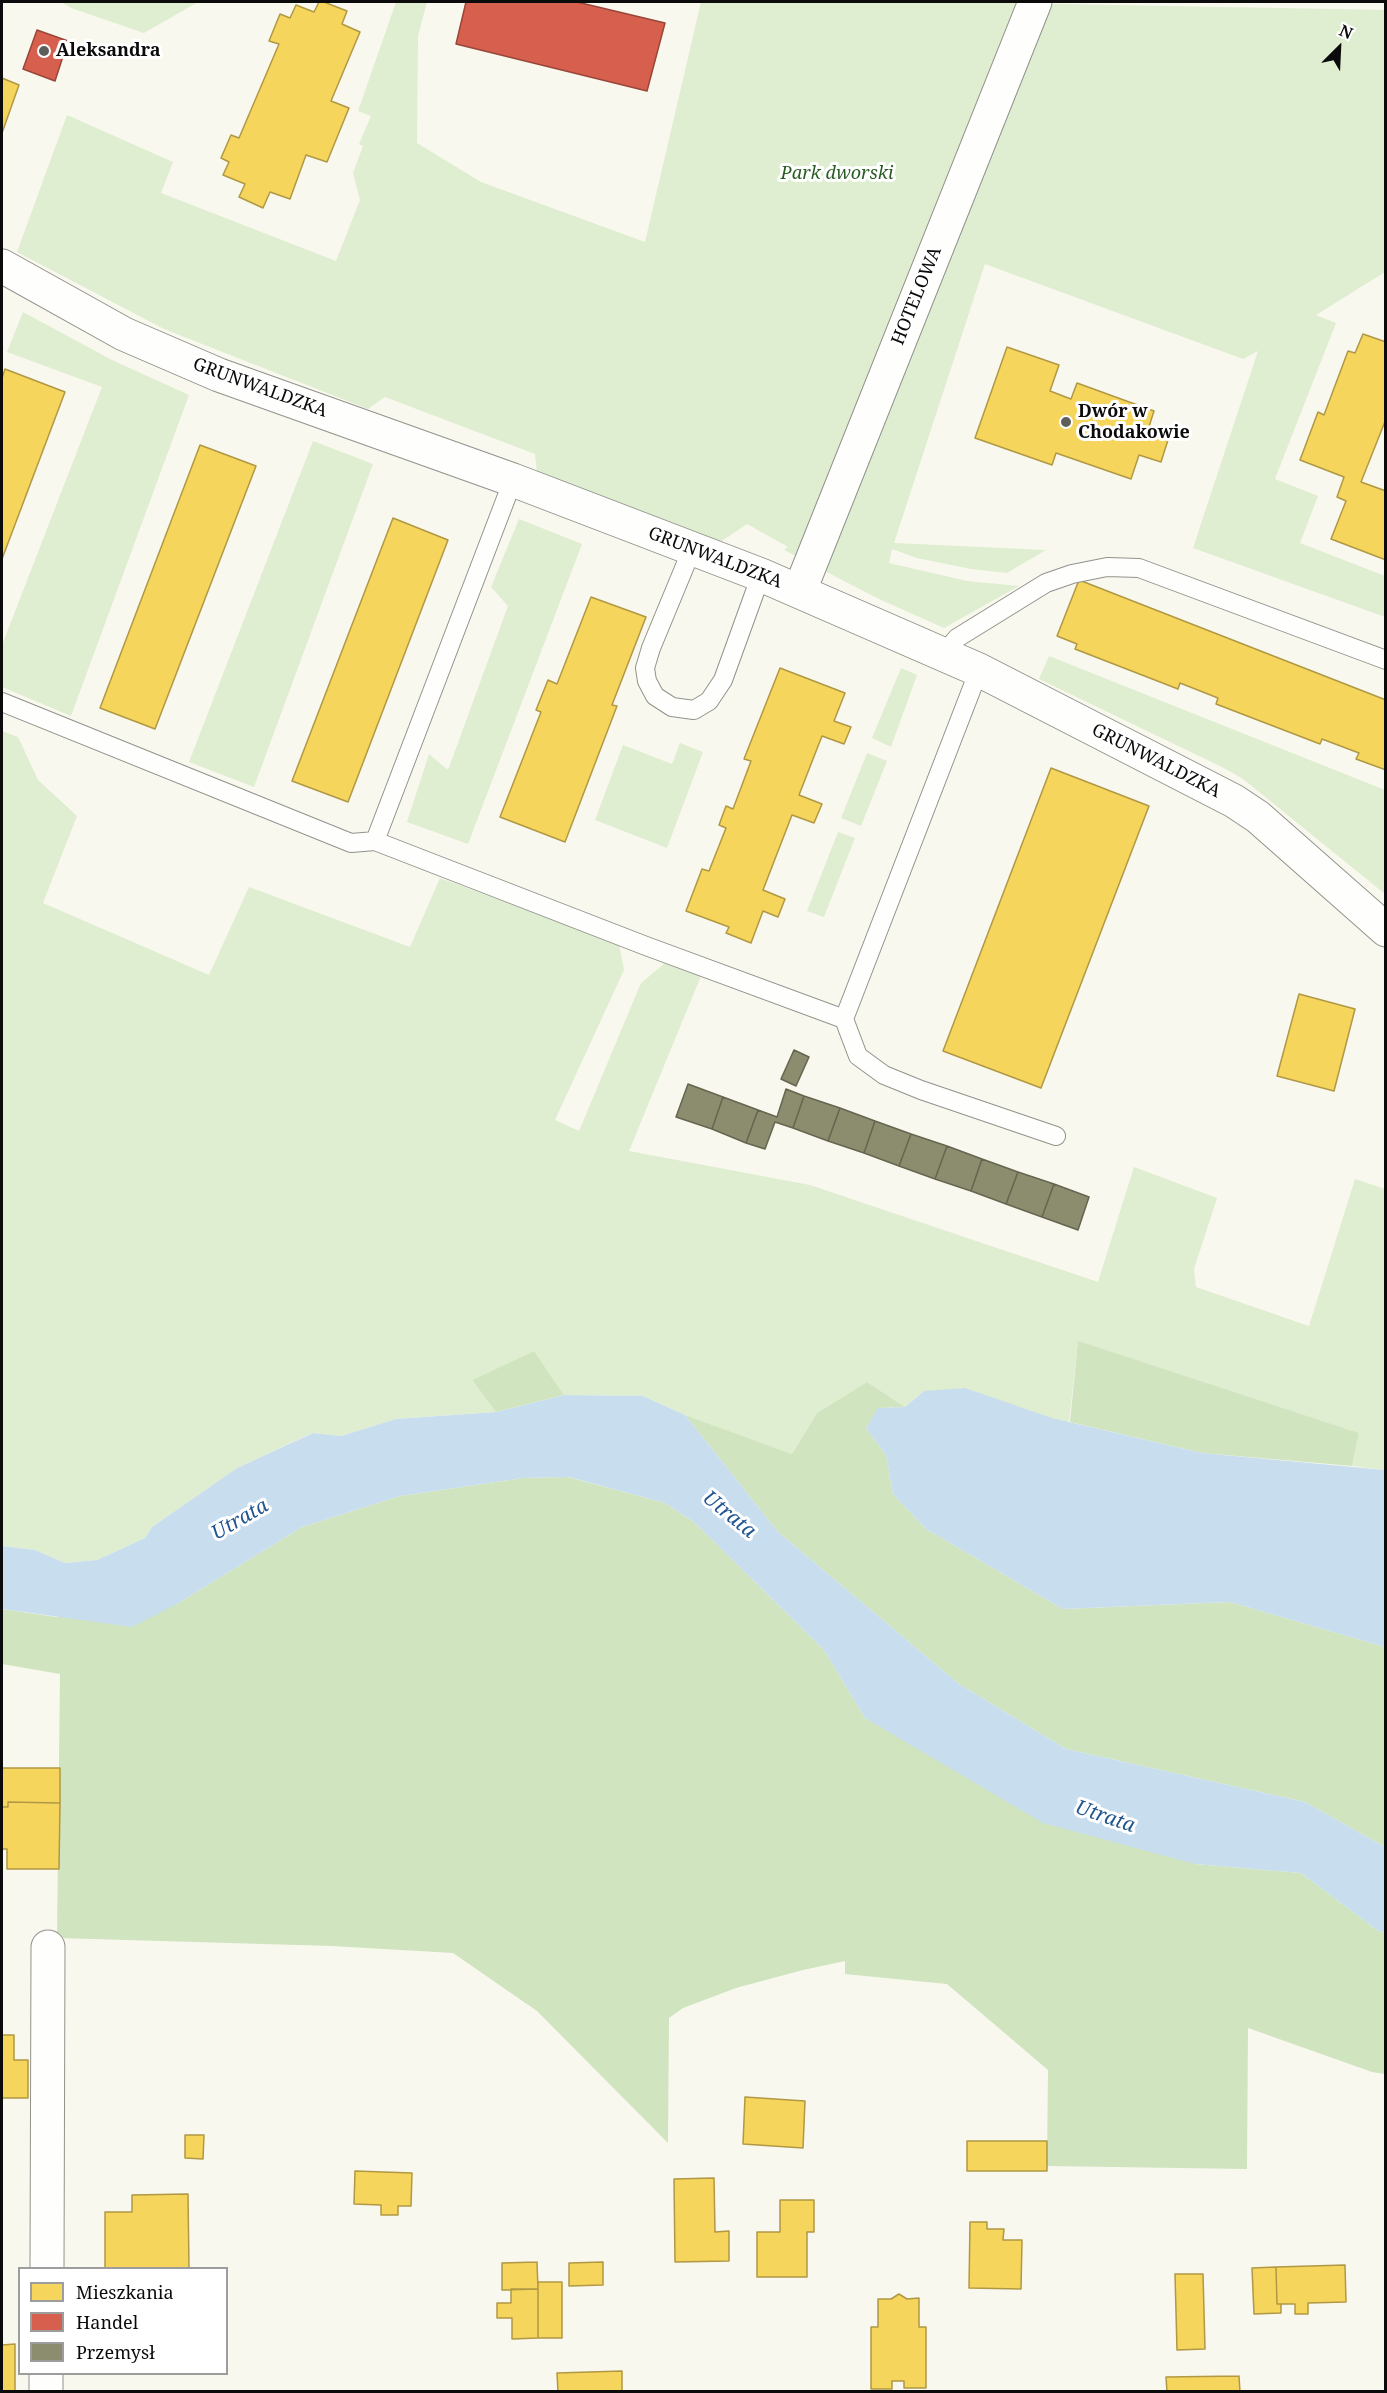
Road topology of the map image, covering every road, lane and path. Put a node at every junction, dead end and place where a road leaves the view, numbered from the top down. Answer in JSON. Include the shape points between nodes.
{"nodes":[{"id":1,"x":1035,"y":2,"type":"edge"},
{"id":2,"x":2,"y":266,"type":"edge"},
{"id":3,"x":513,"y":480,"type":"junction"},
{"id":4,"x":692,"y":549,"type":"junction"},
{"id":5,"x":761,"y":575,"type":"junction"},
{"id":6,"x":800,"y":590,"type":"junction"},
{"id":7,"x":943,"y":654,"type":"junction"},
{"id":8,"x":1386,"y":660,"type":"edge"},
{"id":9,"x":979,"y":670,"type":"junction"},
{"id":10,"x":2,"y":702,"type":"edge"},
{"id":11,"x":375,"y":841,"type":"junction"},
{"id":12,"x":1386,"y":930,"type":"edge"},
{"id":13,"x":844,"y":1019,"type":"junction"},
{"id":14,"x":1056,"y":1136,"type":"dead end"},
{"id":15,"x":48,"y":1947,"type":"dead end"},
{"id":16,"x":47,"y":2267,"type":"edge"},
{"id":17,"x":46,"y":2375,"type":"edge"},
{"id":18,"x":46,"y":2391,"type":"edge"}],
"edges":[{"from":1,"to":6,"type":"street","name":"HOTELOWA"},
{"from":2,"to":3,"type":"street","name":"GRUNWALDZKA","via":[[124,334],[219,375]]},
{"from":3,"to":4,"type":"street","name":"GRUNWALDZKA"},
{"from":3,"to":11,"type":"lane"},
{"from":4,"to":5,"type":"street","name":"GRUNWALDZKA"},
{"from":4,"to":5,"type":"lane","via":[[645,668],[655,696],[672,707],[694,710],[710,701],[723,680]]},
{"from":5,"to":6,"type":"street","name":"GRUNWALDZKA"},
{"from":6,"to":7,"type":"street","name":"GRUNWALDZKA"},
{"from":7,"to":8,"type":"lane","via":[[957,638],[1046,583],[1107,567],[1139,568]]},
{"from":7,"to":9,"type":"street","name":"GRUNWALDZKA"},
{"from":9,"to":12,"type":"street","name":"GRUNWALDZKA","via":[[1234,801],[1258,817]]},
{"from":9,"to":13,"type":"lane"},
{"from":10,"to":11,"type":"lane","via":[[351,843]]},
{"from":11,"to":13,"type":"lane"},
{"from":13,"to":14,"type":"lane","via":[[858,1056],[884,1075]]},
{"from":15,"to":16,"type":"street"},
{"from":17,"to":18,"type":"street"}]}
